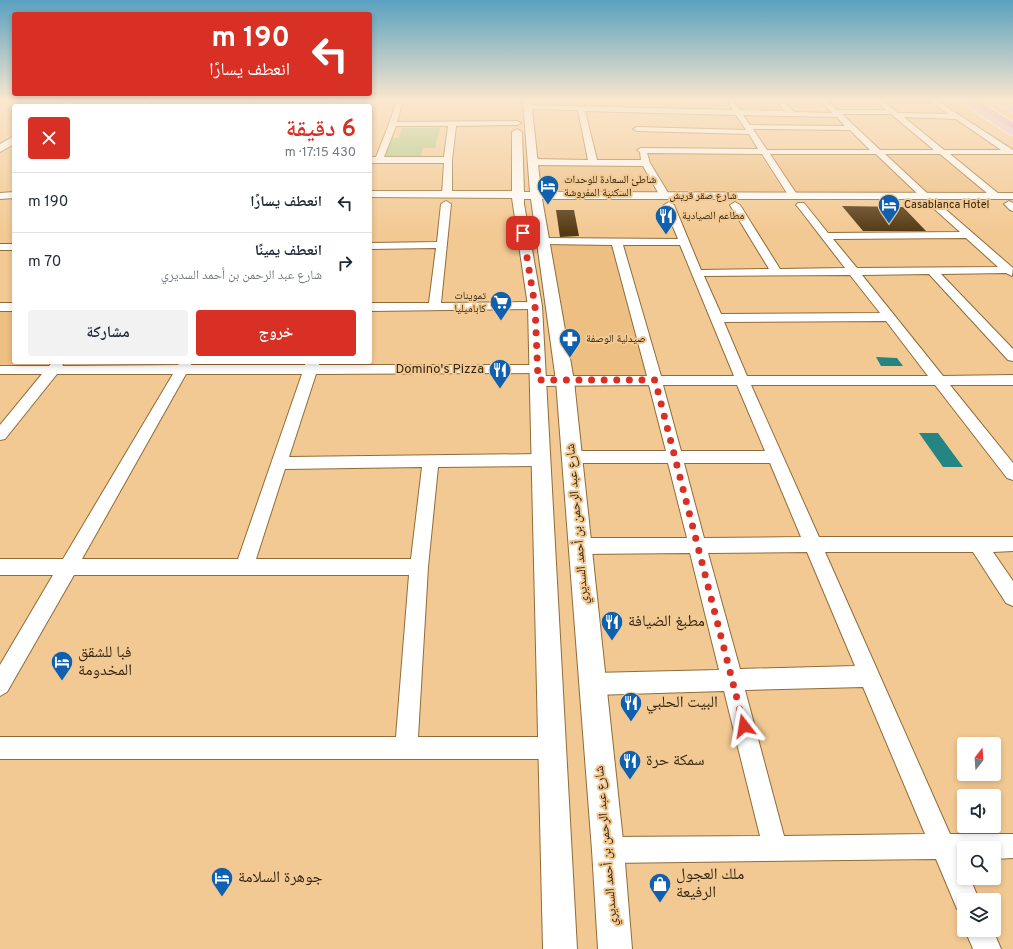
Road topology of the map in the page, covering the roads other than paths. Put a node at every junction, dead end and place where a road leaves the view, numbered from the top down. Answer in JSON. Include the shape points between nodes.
{"nodes":[{"id":1,"x":382,"y":144,"type":"edge"},
{"id":2,"x":450,"y":144,"type":"edge"},
{"id":3,"x":524,"y":144,"type":"edge"},
{"id":4,"x":529,"y":144,"type":"edge"},
{"id":5,"x":589,"y":144,"type":"edge"},
{"id":6,"x":640,"y":144,"type":"edge"},
{"id":7,"x":721,"y":144,"type":"edge"},
{"id":8,"x":759,"y":144,"type":"edge"},
{"id":9,"x":869,"y":144,"type":"edge"},
{"id":10,"x":932,"y":144,"type":"edge"},
{"id":11,"x":998,"y":144,"type":"edge"},
{"id":12,"x":764,"y":152,"type":"junction"},
{"id":13,"x":877,"y":152,"type":"junction"},
{"id":14,"x":942,"y":152,"type":"junction"},
{"id":15,"x":1011,"y":153,"type":"edge"},
{"id":16,"x":374,"y":160,"type":"edge"},
{"id":17,"x":448,"y":160,"type":"junction"},
{"id":18,"x":532,"y":162,"type":"junction"},
{"id":19,"x":593,"y":163,"type":"junction"},
{"id":20,"x":646,"y":163,"type":"junction"},
{"id":21,"x":372,"y":194,"type":"edge"},
{"id":22,"x":12,"y":195,"type":"edge"},
{"id":23,"x":0,"y":196,"type":"edge"},
{"id":24,"x":925,"y":196,"type":"junction"},
{"id":25,"x":996,"y":196,"type":"junction"},
{"id":26,"x":446,"y":199,"type":"junction"},
{"id":27,"x":528,"y":199,"type":"junction"},
{"id":28,"x":762,"y":200,"type":"junction"},
{"id":29,"x":797,"y":200,"type":"junction"},
{"id":30,"x":667,"y":201,"type":"junction"},
{"id":31,"x":1012,"y":203,"type":"edge"},
{"id":32,"x":372,"y":204,"type":"edge"},
{"id":33,"x":934,"y":204,"type":"junction"},
{"id":34,"x":0,"y":205,"type":"edge"},
{"id":35,"x":12,"y":205,"type":"edge"},
{"id":36,"x":735,"y":205,"type":"junction"},
{"id":37,"x":969,"y":235,"type":"junction"},
{"id":38,"x":826,"y":236,"type":"junction"},
{"id":39,"x":543,"y":241,"type":"junction"},
{"id":40,"x":617,"y":242,"type":"junction"},
{"id":41,"x":684,"y":242,"type":"junction"},
{"id":42,"x":442,"y":245,"type":"junction"},
{"id":43,"x":372,"y":246,"type":"edge"},
{"id":44,"x":0,"y":247,"type":"edge"},
{"id":45,"x":12,"y":247,"type":"edge"},
{"id":46,"x":932,"y":271,"type":"junction"},
{"id":47,"x":776,"y":272,"type":"junction"},
{"id":48,"x":854,"y":272,"type":"junction"},
{"id":49,"x":1011,"y":272,"type":"edge"},
{"id":50,"x":697,"y":273,"type":"junction"},
{"id":51,"x":535,"y":306,"type":"junction"},
{"id":52,"x":0,"y":307,"type":"edge"},
{"id":53,"x":12,"y":307,"type":"edge"},
{"id":54,"x":372,"y":307,"type":"edge"},
{"id":55,"x":435,"y":307,"type":"junction"},
{"id":56,"x":890,"y":317,"type":"junction"},
{"id":57,"x":716,"y":318,"type":"junction"},
{"id":58,"x":1013,"y":357,"type":"edge"},
{"id":59,"x":56,"y":366,"type":"edge"},
{"id":60,"x":185,"y":366,"type":"edge"},
{"id":61,"x":312,"y":366,"type":"edge"},
{"id":62,"x":0,"y":370,"type":"edge"},
{"id":63,"x":538,"y":375,"type":"junction"},
{"id":64,"x":565,"y":380,"type":"junction"},
{"id":65,"x":655,"y":380,"type":"junction"},
{"id":66,"x":742,"y":380,"type":"junction"},
{"id":67,"x":940,"y":380,"type":"junction"},
{"id":68,"x":1013,"y":380,"type":"edge"},
{"id":69,"x":0,"y":435,"type":"edge"},
{"id":70,"x":572,"y":457,"type":"junction"},
{"id":71,"x":675,"y":457,"type":"junction"},
{"id":72,"x":775,"y":457,"type":"junction"},
{"id":73,"x":541,"y":460,"type":"junction"},
{"id":74,"x":431,"y":461,"type":"junction"},
{"id":75,"x":280,"y":463,"type":"junction"},
{"id":76,"x":1013,"y":474,"type":"edge"},
{"id":77,"x":978,"y":544,"type":"junction"},
{"id":78,"x":1013,"y":544,"type":"edge"},
{"id":79,"x":697,"y":545,"type":"junction"},
{"id":80,"x":813,"y":545,"type":"junction"},
{"id":81,"x":580,"y":546,"type":"junction"},
{"id":82,"x":69,"y":566,"type":"junction"},
{"id":83,"x":245,"y":566,"type":"junction"},
{"id":84,"x":0,"y":567,"type":"edge"},
{"id":85,"x":419,"y":567,"type":"junction"},
{"id":86,"x":1013,"y":597,"type":"edge"},
{"id":87,"x":870,"y":676,"type":"junction"},
{"id":88,"x":732,"y":680,"type":"junction"},
{"id":89,"x":592,"y":684,"type":"junction"},
{"id":90,"x":0,"y":685,"type":"edge"},
{"id":91,"x":0,"y":748,"type":"edge"},
{"id":92,"x":406,"y":748,"type":"junction"},
{"id":93,"x":552,"y":748,"type":"junction"},
{"id":94,"x":1013,"y":846,"type":"edge"},
{"id":95,"x":943,"y":847,"type":"junction"},
{"id":96,"x":775,"y":848,"type":"junction"},
{"id":97,"x":608,"y":850,"type":"junction"},
{"id":98,"x":963,"y":893,"type":"edge"},
{"id":99,"x":982,"y":937,"type":"edge"},
{"id":100,"x":560,"y":949,"type":"edge"},
{"id":101,"x":615,"y":949,"type":"edge"},
{"id":102,"x":987,"y":949,"type":"edge"}],
"edges":[{"from":1,"to":16,"type":"street"},
{"from":2,"to":17,"type":"street"},
{"from":3,"to":27,"type":"street","name":"شارع عبد الرحمن بن أحمد السديري"},
{"from":4,"to":18,"type":"street","name":"شارع عبد الرحمن بن أحمد السديري"},
{"from":5,"to":19,"type":"street"},
{"from":6,"to":20,"type":"street"},
{"from":7,"to":12,"type":"street"},
{"from":8,"to":12,"type":"street"},
{"from":9,"to":13,"type":"street"},
{"from":10,"to":14,"type":"street"},
{"from":11,"to":15,"type":"street"},
{"from":12,"to":13,"type":"street"},
{"from":12,"to":29,"type":"street"},
{"from":13,"to":14,"type":"street"},
{"from":13,"to":24,"type":"street"},
{"from":14,"to":15,"type":"street"},
{"from":14,"to":25,"type":"street"},
{"from":16,"to":17,"type":"street"},
{"from":17,"to":26,"type":"street"},
{"from":18,"to":19,"type":"street"},
{"from":18,"to":27,"type":"street","name":"شارع عبد الرحمن بن أحمد السديري"},
{"from":19,"to":20,"type":"street"},
{"from":20,"to":30,"type":"street"},
{"from":21,"to":26,"type":"street","name":"شارع صقر قريش"},
{"from":22,"to":23,"type":"street"},
{"from":24,"to":25,"type":"street","name":"شارع صقر قريش"},
{"from":24,"to":29,"type":"street","name":"شارع صقر قريش"},
{"from":25,"to":31,"type":"street","name":"شارع صقر قريش"},
{"from":26,"to":27,"type":"street","name":"شارع صقر قريش"},
{"from":26,"to":32,"type":"street","name":"شارع صقر قريش"},
{"from":26,"to":42,"type":"street"},
{"from":27,"to":30,"type":"street","name":"شارع صقر قريش"},
{"from":27,"to":39,"type":"street","name":"شارع عبد الرحمن بن أحمد السديري"},
{"from":27,"to":51,"type":"street","name":"شارع عبد الرحمن بن أحمد السديري"},
{"from":28,"to":29,"type":"street","name":"شارع صقر قريش"},
{"from":28,"to":30,"type":"street","name":"شارع صقر قريش"},
{"from":28,"to":36,"type":"street","name":"شارع صقر قريش"},
{"from":29,"to":33,"type":"street","name":"شارع صقر قريش"},
{"from":29,"to":38,"type":"street"},
{"from":30,"to":36,"type":"street","name":"شارع صقر قريش"},
{"from":30,"to":41,"type":"street"},
{"from":31,"to":33,"type":"street","name":"شارع صقر قريش"},
{"from":33,"to":37,"type":"street"},
{"from":34,"to":35,"type":"street"},
{"from":36,"to":47,"type":"street"},
{"from":37,"to":38,"type":"street"},
{"from":37,"to":49,"type":"street"},
{"from":38,"to":48,"type":"street"},
{"from":39,"to":40,"type":"street"},
{"from":39,"to":64,"type":"street","name":"شارع عبد الرحمن بن أحمد السديري"},
{"from":40,"to":41,"type":"street"},
{"from":40,"to":65,"type":"street"},
{"from":41,"to":50,"type":"street"},
{"from":42,"to":43,"type":"street"},
{"from":42,"to":55,"type":"street"},
{"from":44,"to":45,"type":"street"},
{"from":46,"to":48,"type":"street"},
{"from":46,"to":49,"type":"street"},
{"from":46,"to":58,"type":"street"},
{"from":47,"to":48,"type":"street"},
{"from":47,"to":50,"type":"street"},
{"from":48,"to":56,"type":"street"},
{"from":50,"to":57,"type":"street"},
{"from":51,"to":55,"type":"street"},
{"from":51,"to":63,"type":"street","name":"شارع عبد الرحمن بن أحمد السديري"},
{"from":52,"to":53,"type":"street"},
{"from":54,"to":55,"type":"street"},
{"from":56,"to":57,"type":"street"},
{"from":56,"to":67,"type":"street"},
{"from":57,"to":66,"type":"street"},
{"from":59,"to":60,"type":"street"},
{"from":59,"to":62,"type":"street"},
{"from":59,"to":69,"type":"street"},
{"from":60,"to":61,"type":"street"},
{"from":60,"to":82,"type":"street"},
{"from":61,"to":63,"type":"street"},
{"from":61,"to":75,"type":"street"},
{"from":63,"to":64,"type":"street"},
{"from":63,"to":73,"type":"street","name":"شارع عبد الرحمن بن أحمد السديري"},
{"from":64,"to":65,"type":"street"},
{"from":64,"to":70,"type":"street","name":"شارع عبد الرحمن بن أحمد السديري"},
{"from":65,"to":66,"type":"street"},
{"from":65,"to":71,"type":"street"},
{"from":66,"to":67,"type":"street"},
{"from":66,"to":72,"type":"street"},
{"from":67,"to":68,"type":"street"},
{"from":67,"to":76,"type":"street"},
{"from":70,"to":71,"type":"street"},
{"from":70,"to":81,"type":"street","name":"شارع عبد الرحمن بن أحمد السديري"},
{"from":71,"to":72,"type":"street"},
{"from":71,"to":79,"type":"street"},
{"from":72,"to":80,"type":"street"},
{"from":73,"to":74,"type":"street"},
{"from":73,"to":93,"type":"street","name":"شارع عبد الرحمن بن أحمد السديري"},
{"from":74,"to":75,"type":"street"},
{"from":74,"to":85,"type":"street"},
{"from":75,"to":83,"type":"street"},
{"from":77,"to":78,"type":"street"},
{"from":77,"to":80,"type":"street"},
{"from":77,"to":86,"type":"street"},
{"from":79,"to":80,"type":"street"},
{"from":79,"to":81,"type":"street"},
{"from":79,"to":88,"type":"street"},
{"from":80,"to":87,"type":"street"},
{"from":81,"to":89,"type":"street","name":"شارع عبد الرحمن بن أحمد السديري"},
{"from":82,"to":83,"type":"street"},
{"from":82,"to":84,"type":"street"},
{"from":82,"to":90,"type":"street"},
{"from":83,"to":85,"type":"street"},
{"from":85,"to":92,"type":"street"},
{"from":87,"to":88,"type":"street"},
{"from":87,"to":95,"type":"street"},
{"from":88,"to":89,"type":"street"},
{"from":88,"to":96,"type":"street"},
{"from":89,"to":97,"type":"street","name":"شارع عبد الرحمن بن أحمد السديري"},
{"from":91,"to":92,"type":"street"},
{"from":92,"to":93,"type":"street"},
{"from":93,"to":100,"type":"street","name":"شارع عبد الرحمن بن أحمد السديري"},
{"from":94,"to":95,"type":"street"},
{"from":95,"to":96,"type":"street"},
{"from":95,"to":98,"type":"street"},
{"from":96,"to":97,"type":"street"},
{"from":97,"to":101,"type":"street","name":"شارع عبد الرحمن بن أحمد السديري"},
{"from":99,"to":102,"type":"street"}]}
